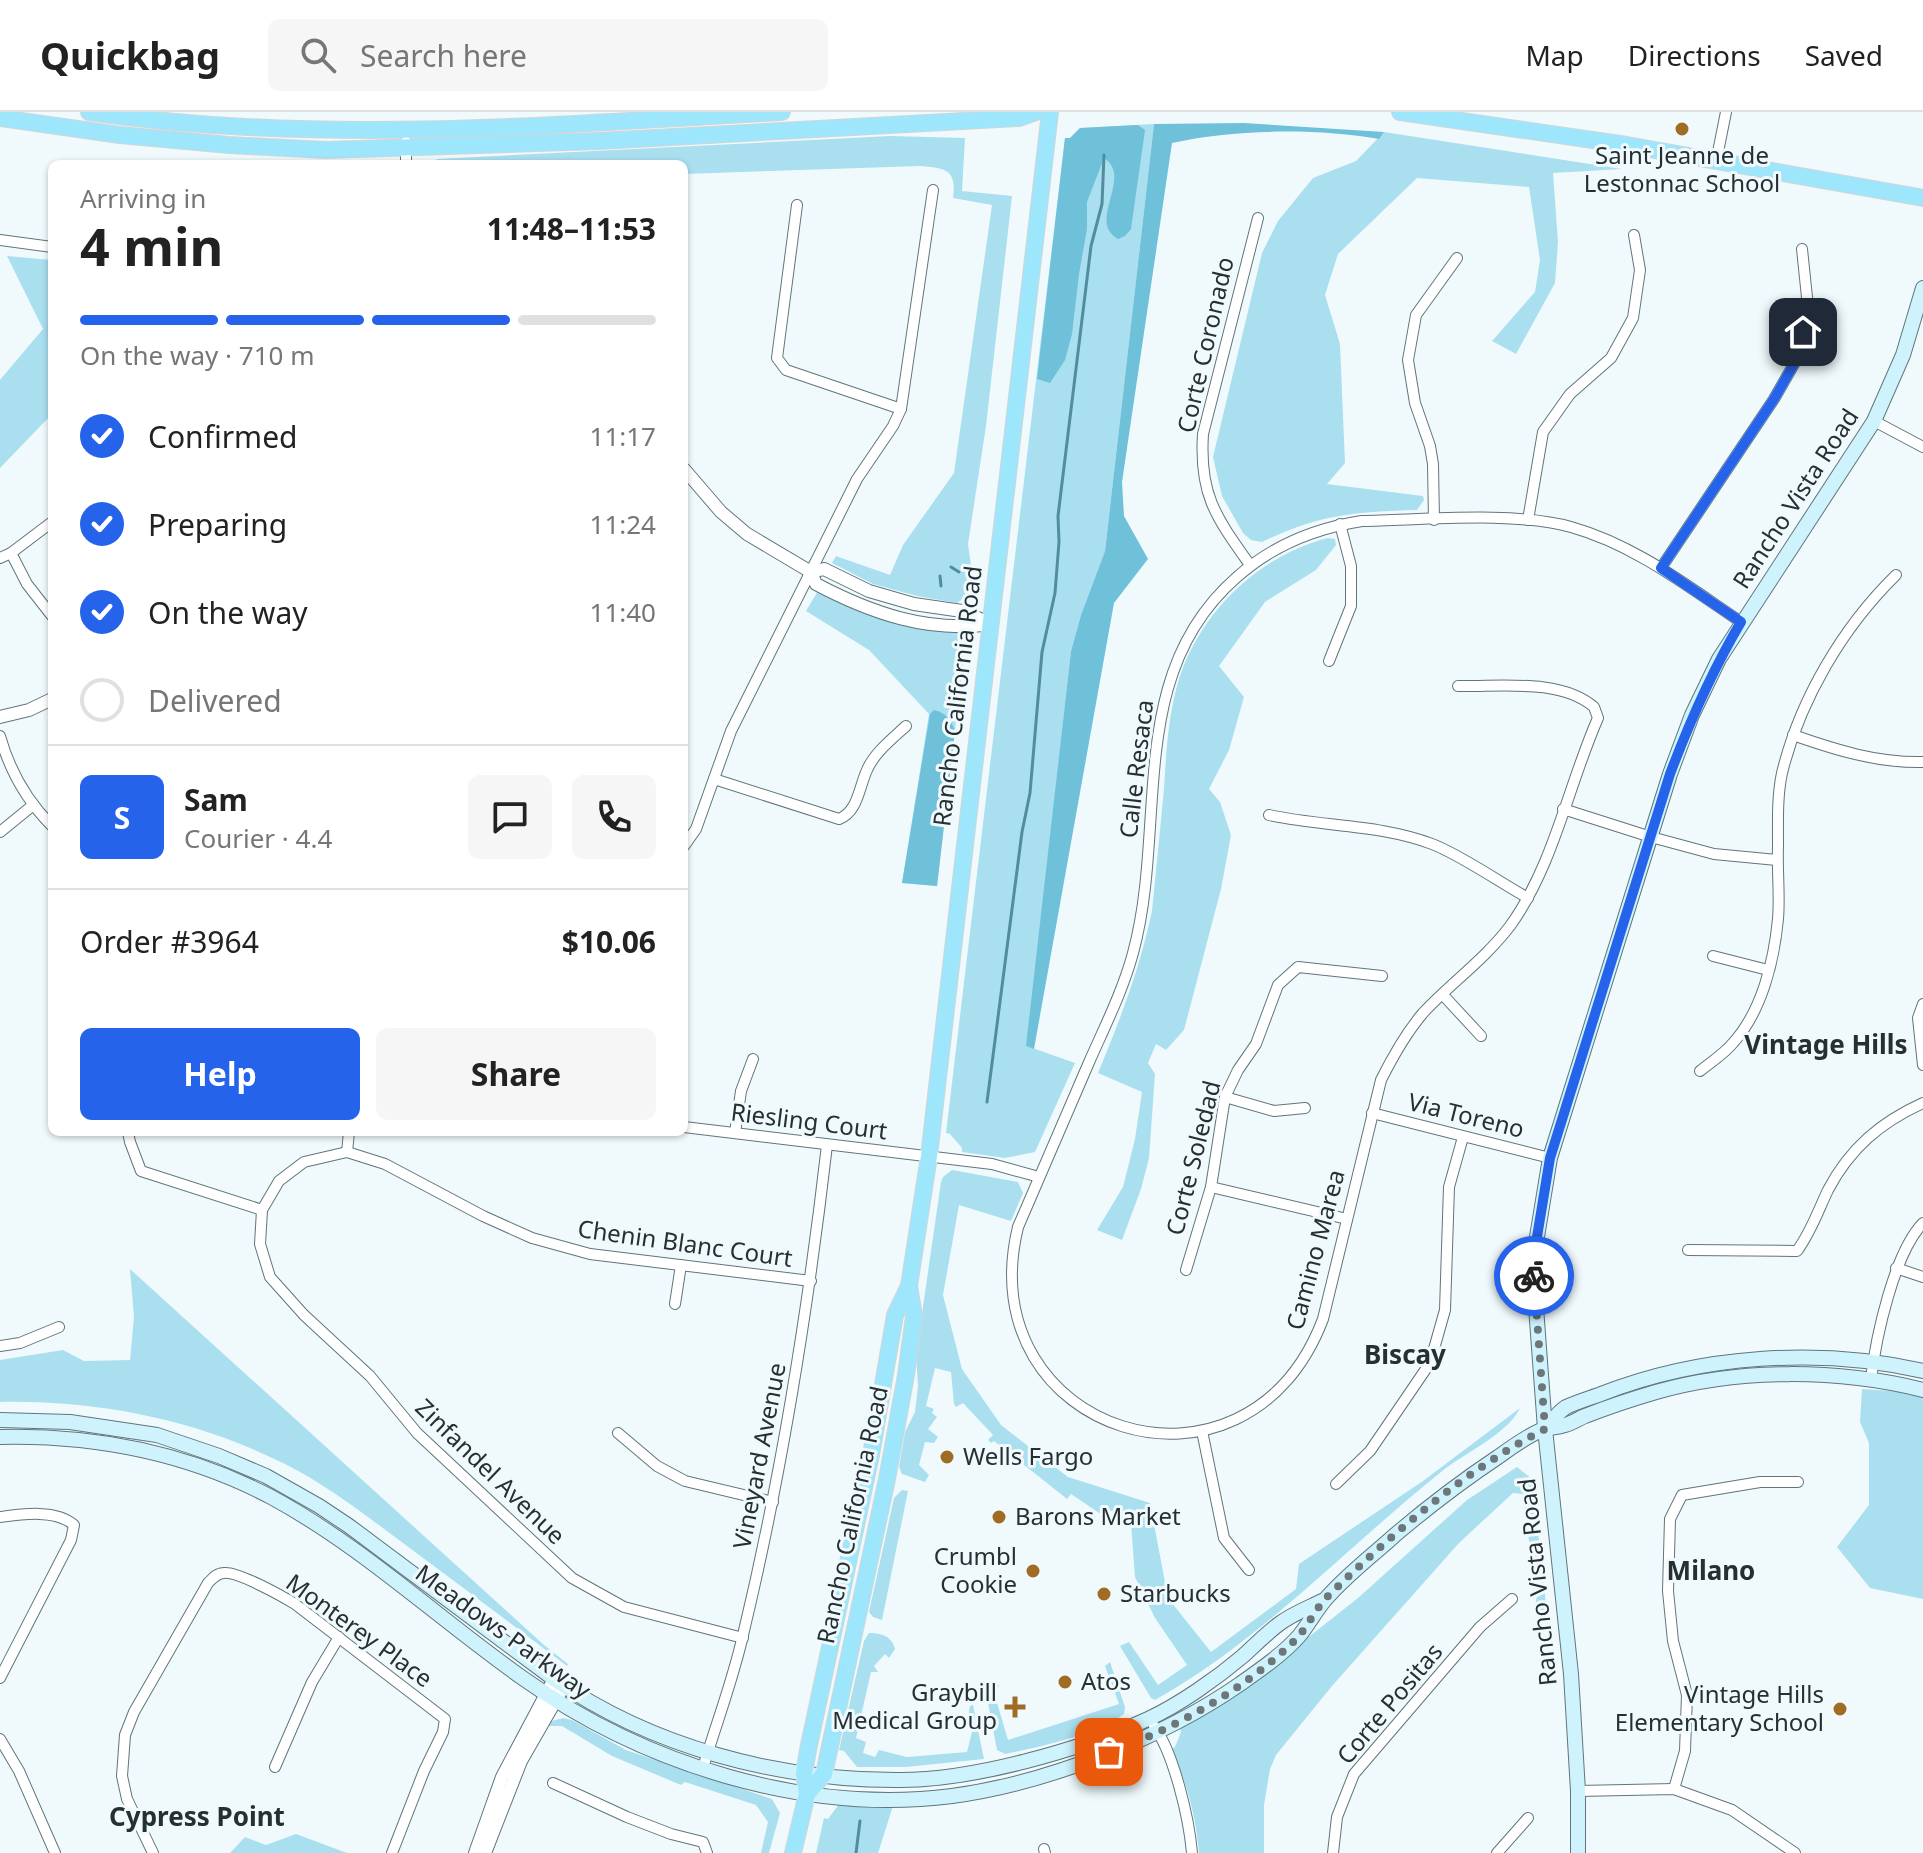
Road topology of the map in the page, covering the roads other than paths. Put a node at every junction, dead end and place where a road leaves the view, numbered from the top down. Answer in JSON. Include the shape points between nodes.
{"nodes":[{"id":1,"x":89,"y":112,"type":"edge"},
{"id":2,"x":782,"y":112,"type":"edge"},
{"id":3,"x":1036,"y":112,"type":"edge"},
{"id":4,"x":1050,"y":112,"type":"edge"},
{"id":5,"x":1400,"y":112,"type":"edge"},
{"id":6,"x":1726,"y":112,"type":"edge"},
{"id":7,"x":0,"y":118,"type":"edge"},
{"id":8,"x":405,"y":130,"type":"junction"},
{"id":9,"x":406,"y":156,"type":"edge"},
{"id":10,"x":1716,"y":162,"type":"junction"},
{"id":11,"x":933,"y":190,"type":"dead end"},
{"id":12,"x":1923,"y":198,"type":"edge"},
{"id":13,"x":797,"y":205,"type":"dead end"},
{"id":14,"x":1258,"y":218,"type":"dead end"},
{"id":15,"x":1634,"y":235,"type":"dead end"},
{"id":16,"x":0,"y":240,"type":"edge"},
{"id":17,"x":48,"y":246,"type":"edge"},
{"id":18,"x":1802,"y":249,"type":"dead end"},
{"id":19,"x":1457,"y":258,"type":"dead end"},
{"id":20,"x":1923,"y":288,"type":"edge"},
{"id":21,"x":901,"y":409,"type":"junction"},
{"id":22,"x":1874,"y":421,"type":"junction"},
{"id":23,"x":1923,"y":447,"type":"edge"},
{"id":24,"x":688,"y":474,"type":"edge"},
{"id":25,"x":1434,"y":520,"type":"junction"},
{"id":26,"x":1528,"y":520,"type":"junction"},
{"id":27,"x":1340,"y":524,"type":"junction"},
{"id":28,"x":48,"y":525,"type":"edge"},
{"id":29,"x":11,"y":553,"type":"junction"},
{"id":30,"x":0,"y":558,"type":"edge"},
{"id":31,"x":1250,"y":565,"type":"junction"},
{"id":32,"x":1661,"y":568,"type":"junction"},
{"id":33,"x":811,"y":572,"type":"junction"},
{"id":34,"x":1896,"y":575,"type":"dead end"},
{"id":35,"x":48,"y":611,"type":"edge"},
{"id":36,"x":1741,"y":622,"type":"junction"},
{"id":37,"x":990,"y":624,"type":"junction"},
{"id":38,"x":1329,"y":661,"type":"dead end"},
{"id":39,"x":1458,"y":686,"type":"dead end"},
{"id":40,"x":48,"y":701,"type":"edge"},
{"id":41,"x":0,"y":717,"type":"edge"},
{"id":42,"x":906,"y":726,"type":"dead end"},
{"id":43,"x":1793,"y":735,"type":"junction"},
{"id":44,"x":0,"y":736,"type":"edge"},
{"id":45,"x":1923,"y":762,"type":"edge"},
{"id":46,"x":714,"y":779,"type":"junction"},
{"id":47,"x":32,"y":806,"type":"junction"},
{"id":48,"x":1563,"y":809,"type":"junction"},
{"id":49,"x":1269,"y":815,"type":"dead end"},
{"id":50,"x":48,"y":822,"type":"edge"},
{"id":51,"x":0,"y":832,"type":"edge"},
{"id":52,"x":1651,"y":837,"type":"junction"},
{"id":53,"x":688,"y":840,"type":"edge"},
{"id":54,"x":1777,"y":860,"type":"junction"},
{"id":55,"x":1528,"y":898,"type":"junction"},
{"id":56,"x":1713,"y":956,"type":"dead end"},
{"id":57,"x":1768,"y":970,"type":"junction"},
{"id":58,"x":1382,"y":976,"type":"dead end"},
{"id":59,"x":1443,"y":995,"type":"junction"},
{"id":60,"x":1923,"y":1004,"type":"edge"},
{"id":61,"x":1481,"y":1036,"type":"dead end"},
{"id":62,"x":753,"y":1059,"type":"dead end"},
{"id":63,"x":1923,"y":1065,"type":"edge"},
{"id":64,"x":1700,"y":1071,"type":"dead end"},
{"id":65,"x":1225,"y":1097,"type":"junction"},
{"id":66,"x":1923,"y":1103,"type":"edge"},
{"id":67,"x":1305,"y":1108,"type":"dead end"},
{"id":68,"x":1372,"y":1113,"type":"junction"},
{"id":69,"x":688,"y":1127,"type":"edge"},
{"id":70,"x":735,"y":1133,"type":"junction"},
{"id":71,"x":129,"y":1136,"type":"edge"},
{"id":72,"x":349,"y":1136,"type":"edge"},
{"id":73,"x":1463,"y":1137,"type":"junction"},
{"id":74,"x":827,"y":1145,"type":"junction"},
{"id":75,"x":347,"y":1152,"type":"junction"},
{"id":76,"x":929,"y":1156,"type":"junction"},
{"id":77,"x":1550,"y":1158,"type":"junction"},
{"id":78,"x":1039,"y":1177,"type":"junction"},
{"id":79,"x":1211,"y":1187,"type":"junction"},
{"id":80,"x":262,"y":1210,"type":"junction"},
{"id":81,"x":1347,"y":1219,"type":"junction"},
{"id":82,"x":1923,"y":1223,"type":"edge"},
{"id":83,"x":1688,"y":1250,"type":"dead end"},
{"id":84,"x":681,"y":1265,"type":"junction"},
{"id":85,"x":1896,"y":1268,"type":"junction"},
{"id":86,"x":1186,"y":1270,"type":"dead end"},
{"id":87,"x":1923,"y":1277,"type":"edge"},
{"id":88,"x":811,"y":1281,"type":"junction"},
{"id":89,"x":909,"y":1286,"type":"junction"},
{"id":90,"x":675,"y":1304,"type":"dead end"},
{"id":91,"x":59,"y":1327,"type":"dead end"},
{"id":92,"x":0,"y":1346,"type":"edge"},
{"id":93,"x":1873,"y":1361,"type":"junction"},
{"id":94,"x":885,"y":1371,"type":"junction"},
{"id":95,"x":1923,"y":1371,"type":"edge"},
{"id":96,"x":1871,"y":1379,"type":"junction"},
{"id":97,"x":1923,"y":1390,"type":"edge"},
{"id":98,"x":0,"y":1420,"type":"edge"},
{"id":99,"x":1545,"y":1429,"type":"junction"},
{"id":100,"x":1202,"y":1431,"type":"junction"},
{"id":101,"x":618,"y":1433,"type":"dead end"},
{"id":102,"x":0,"y":1437,"type":"edge"},
{"id":103,"x":887,"y":1479,"type":"junction"},
{"id":104,"x":1798,"y":1482,"type":"dead end"},
{"id":105,"x":1336,"y":1484,"type":"dead end"},
{"id":106,"x":773,"y":1502,"type":"junction"},
{"id":107,"x":0,"y":1517,"type":"edge"},
{"id":108,"x":1249,"y":1570,"type":"dead end"},
{"id":109,"x":1326,"y":1599,"type":"junction"},
{"id":110,"x":1512,"y":1599,"type":"dead end"},
{"id":111,"x":339,"y":1637,"type":"junction"},
{"id":112,"x":743,"y":1638,"type":"junction"},
{"id":113,"x":0,"y":1678,"type":"edge"},
{"id":114,"x":555,"y":1689,"type":"junction"},
{"id":115,"x":1149,"y":1719,"type":"junction"},
{"id":116,"x":1159,"y":1733,"type":"junction"},
{"id":117,"x":0,"y":1739,"type":"edge"},
{"id":118,"x":708,"y":1752,"type":"junction"},
{"id":119,"x":275,"y":1767,"type":"dead end"},
{"id":120,"x":703,"y":1768,"type":"junction"},
{"id":121,"x":804,"y":1773,"type":"junction"},
{"id":122,"x":824,"y":1774,"type":"junction"},
{"id":123,"x":553,"y":1783,"type":"dead end"},
{"id":124,"x":1674,"y":1789,"type":"junction"},
{"id":125,"x":1578,"y":1791,"type":"junction"},
{"id":126,"x":807,"y":1794,"type":"junction"},
{"id":127,"x":1528,"y":1818,"type":"dead end"},
{"id":128,"x":55,"y":1853,"type":"edge"},
{"id":129,"x":153,"y":1853,"type":"edge"},
{"id":130,"x":392,"y":1853,"type":"edge"},
{"id":131,"x":475,"y":1853,"type":"edge"},
{"id":132,"x":485,"y":1853,"type":"edge"},
{"id":133,"x":707,"y":1853,"type":"edge"},
{"id":134,"x":793,"y":1853,"type":"edge"},
{"id":135,"x":1192,"y":1853,"type":"edge"},
{"id":136,"x":1333,"y":1853,"type":"edge"},
{"id":137,"x":1497,"y":1853,"type":"edge"},
{"id":138,"x":1578,"y":1853,"type":"edge"},
{"id":139,"x":1795,"y":1853,"type":"edge"}],
"edges":[{"from":1,"to":8,"type":"main road","via":[[198,124]]},
{"from":2,"to":8,"type":"main road"},
{"from":3,"to":9,"type":"main road","via":[[1019,118]]},
{"from":4,"to":37,"type":"main road","name":"Rancho California Road"},
{"from":5,"to":10,"type":"main road"},
{"from":6,"to":10,"type":"street"},
{"from":7,"to":9,"type":"main road","via":[[120,135]]},
{"from":8,"to":9,"type":"street"},
{"from":10,"to":12,"type":"main road"},
{"from":11,"to":21,"type":"street"},
{"from":13,"to":21,"type":"street","via":[[777,358],[786,370]]},
{"from":14,"to":31,"type":"street","name":"Corte Coronado","via":[[1203,434],[1201,461],[1210,503]]},
{"from":15,"to":26,"type":"street","via":[[1640,270],[1633,318],[1611,358],[1570,394],[1543,432]]},
{"from":16,"to":17,"type":"street"},
{"from":18,"to":32,"type":"street","via":[[1808,307],[1798,357]]},
{"from":19,"to":25,"type":"street","via":[[1416,315],[1408,360],[1433,464]]},
{"from":20,"to":22,"type":"main road","name":"Rancho Vista Road","via":[[1903,355]]},
{"from":21,"to":33,"type":"street","via":[[857,479]]},
{"from":22,"to":23,"type":"street"},
{"from":22,"to":36,"type":"main road","name":"Rancho Vista Road"},
{"from":24,"to":33,"type":"street","via":[[747,534]]},
{"from":25,"to":26,"type":"street","name":"Calle Resaca"},
{"from":25,"to":27,"type":"street","name":"Calle Resaca"},
{"from":26,"to":32,"type":"street","name":"Calle Resaca","via":[[1596,535]]},
{"from":27,"to":31,"type":"street","name":"Calle Resaca","via":[[1275,549]]},
{"from":27,"to":38,"type":"street","via":[[1351,566],[1351,606]]},
{"from":28,"to":29,"type":"street"},
{"from":29,"to":30,"type":"street"},
{"from":29,"to":35,"type":"street"},
{"from":31,"to":78,"type":"street","name":"Calle Resaca","via":[[1198,620],[1175,663],[1158,728],[1133,952]]},
{"from":32,"to":36,"type":"street","name":"Calle Resaca"},
{"from":33,"to":37,"type":"street","via":[[824,569],[869,591],[962,611]]},
{"from":33,"to":46,"type":"street","via":[[731,731]]},
{"from":34,"to":43,"type":"street","via":[[1868,602],[1817,681]]},
{"from":36,"to":52,"type":"main road","name":"Rancho Vista Road","via":[[1692,715]]},
{"from":37,"to":76,"type":"main road","name":"Rancho California Road"},
{"from":39,"to":48,"type":"street","name":"Camino Marea","via":[[1571,692],[1594,707],[1598,718]]},
{"from":40,"to":41,"type":"street"},
{"from":42,"to":46,"type":"street","via":[[868,766],[853,808],[839,819]]},
{"from":43,"to":45,"type":"street","via":[[1850,755]]},
{"from":43,"to":54,"type":"street","via":[[1782,776]]},
{"from":44,"to":47,"type":"street","via":[[8,764]]},
{"from":46,"to":53,"type":"street"},
{"from":47,"to":50,"type":"street"},
{"from":47,"to":51,"type":"street"},
{"from":48,"to":52,"type":"street"},
{"from":48,"to":55,"type":"street","name":"Camino Marea"},
{"from":49,"to":55,"type":"street","via":[[1372,828],[1433,844]]},
{"from":52,"to":54,"type":"street","via":[[1714,854]]},
{"from":52,"to":77,"type":"main road","name":"Rancho Vista Road"},
{"from":54,"to":57,"type":"street","via":[[1778,919]]},
{"from":55,"to":59,"type":"street","name":"Camino Marea","via":[[1486,955]]},
{"from":56,"to":57,"type":"street"},
{"from":57,"to":64,"type":"street","via":[[1757,1010],[1733,1044]]},
{"from":58,"to":65,"type":"street","name":"Corte Soledad","via":[[1298,967],[1278,985],[1256,1044]]},
{"from":59,"to":61,"type":"street"},
{"from":59,"to":68,"type":"street","name":"Camino Marea","via":[[1393,1055]]},
{"from":60,"to":63,"type":"street","via":[[1918,1018]]},
{"from":62,"to":70,"type":"street","via":[[741,1091]]},
{"from":65,"to":67,"type":"street","via":[[1274,1111]]},
{"from":65,"to":79,"type":"street","name":"Corte Soledad"},
{"from":66,"to":83,"type":"street","via":[[1892,1117],[1856,1147],[1797,1251]]},
{"from":68,"to":73,"type":"street","name":"Via Toreno"},
{"from":68,"to":81,"type":"street","name":"Camino Marea"},
{"from":69,"to":70,"type":"street","name":"Riesling Court"},
{"from":70,"to":74,"type":"street","name":"Riesling Court"},
{"from":71,"to":80,"type":"street","via":[[141,1171]]},
{"from":72,"to":75,"type":"street"},
{"from":73,"to":77,"type":"street","name":"Via Toreno"},
{"from":73,"to":105,"type":"street","via":[[1449,1187],[1445,1310],[1430,1363],[1370,1451]]},
{"from":74,"to":76,"type":"street","name":"Riesling Court"},
{"from":74,"to":88,"type":"street","name":"Vineyard Avenue"},
{"from":75,"to":80,"type":"street","via":[[304,1162],[279,1181]]},
{"from":75,"to":84,"type":"street","name":"Chenin Blanc Court","via":[[385,1164],[532,1238],[590,1254]]},
{"from":76,"to":78,"type":"street","name":"Riesling Court"},
{"from":76,"to":89,"type":"main road","name":"Rancho California Road"},
{"from":77,"to":99,"type":"main road","name":"Rancho Vista Road","via":[[1534,1280]]},
{"from":78,"to":100,"type":"street","name":"Camino Marea","via":[[1018,1227],[1011,1270],[1016,1315],[1035,1360],[1068,1396],[1110,1423],[1167,1434]]},
{"from":79,"to":81,"type":"street"},
{"from":79,"to":86,"type":"street","name":"Corte Soledad"},
{"from":80,"to":112,"type":"street","name":"Zinfandel Avenue","via":[[260,1244],[270,1277],[370,1376],[417,1433],[572,1578],[624,1607]]},
{"from":81,"to":100,"type":"street","name":"Camino Marea","via":[[1323,1319],[1307,1356],[1267,1402],[1244,1417]]},
{"from":82,"to":85,"type":"street"},
{"from":84,"to":88,"type":"street","name":"Chenin Blanc Court"},
{"from":84,"to":90,"type":"street"},
{"from":85,"to":87,"type":"street"},
{"from":85,"to":93,"type":"street"},
{"from":88,"to":106,"type":"street","name":"Vineyard Avenue"},
{"from":89,"to":94,"type":"main road","name":"Rancho California Road","via":[[895,1315]]},
{"from":89,"to":103,"type":"main road","name":"Rancho California Road","via":[[914,1316]]},
{"from":91,"to":92,"type":"street"},
{"from":93,"to":95,"type":"main road","name":"Meadows Parkway"},
{"from":93,"to":96,"type":"street"},
{"from":93,"to":99,"type":"main road","name":"Meadows Parkway","via":[[1809,1358],[1685,1369],[1625,1384],[1564,1408]]},
{"from":94,"to":103,"type":"main road","via":[[890,1393],[878,1464]]},
{"from":94,"to":121,"type":"main road","name":"Rancho California Road"},
{"from":96,"to":97,"type":"main road","name":"Meadows Parkway"},
{"from":96,"to":99,"type":"main road","name":"Meadows Parkway","via":[[1753,1376],[1707,1381]]},
{"from":98,"to":114,"type":"main road","name":"Meadows Parkway","via":[[70,1422],[157,1435],[266,1476],[349,1526]]},
{"from":99,"to":109,"type":"main road","name":"Meadows Parkway","via":[[1454,1486]]},
{"from":99,"to":125,"type":"main road","name":"Rancho Vista Road"},
{"from":100,"to":108,"type":"street","via":[[1224,1538]]},
{"from":101,"to":106,"type":"street","via":[[657,1466],[685,1481]]},
{"from":102,"to":114,"type":"main road","name":"Meadows Parkway","via":[[129,1447],[258,1491]]},
{"from":103,"to":122,"type":"main road","name":"Rancho California Road"},
{"from":104,"to":124,"type":"street","via":[[1760,1482],[1682,1495],[1670,1519],[1668,1591],[1673,1641],[1687,1695],[1685,1751]]},
{"from":106,"to":112,"type":"street","name":"Vineyard Avenue"},
{"from":107,"to":113,"type":"street","via":[[52,1515],[74,1525]]},
{"from":109,"to":115,"type":"main road","name":"Meadows Parkway","via":[[1281,1622],[1240,1658]]},
{"from":109,"to":116,"type":"main road","name":"Meadows Parkway","via":[[1297,1639],[1269,1662]]},
{"from":110,"to":136,"type":"street","name":"Corte Positas","via":[[1480,1627],[1354,1774],[1337,1817]]},
{"from":111,"to":119,"type":"street","via":[[312,1682]]},
{"from":111,"to":129,"type":"street","name":"Monterey Place","via":[[274,1592],[234,1575],[220,1573],[208,1583],[125,1735],[122,1776],[127,1799]]},
{"from":111,"to":130,"type":"street","name":"Monterey Place","via":[[442,1715],[445,1726]]},
{"from":112,"to":118,"type":"street","name":"Vineyard Avenue"},
{"from":114,"to":118,"type":"main road","name":"Meadows Parkway"},
{"from":114,"to":120,"type":"main road","name":"Meadows Parkway","via":[[585,1718]]},
{"from":114,"to":131,"type":"street","via":[[502,1777]]},
{"from":114,"to":132,"type":"street"},
{"from":115,"to":116,"type":"street"},
{"from":115,"to":122,"type":"main road","name":"Meadows Parkway","via":[[994,1769],[898,1780]]},
{"from":116,"to":126,"type":"main road","name":"Meadows Parkway","via":[[992,1789],[916,1800]]},
{"from":116,"to":135,"type":"street","via":[[1177,1782]]},
{"from":117,"to":128,"type":"street"},
{"from":118,"to":120,"type":"street","name":"Vineyard Avenue"},
{"from":118,"to":121,"type":"main road","name":"Meadows Parkway"},
{"from":120,"to":126,"type":"main road","name":"Meadows Parkway"},
{"from":121,"to":122,"type":"main road","name":"Meadows Parkway"},
{"from":121,"to":126,"type":"main road","name":"Rancho California Road"},
{"from":122,"to":126,"type":"main road","name":"Rancho California Road"},
{"from":123,"to":133,"type":"street","via":[[627,1817],[703,1842]]},
{"from":124,"to":125,"type":"street"},
{"from":124,"to":139,"type":"street","via":[[1732,1810]]},
{"from":125,"to":138,"type":"main road","name":"Rancho Vista Road"},
{"from":126,"to":134,"type":"main road","name":"Rancho California Road"},
{"from":127,"to":137,"type":"street"}]}
